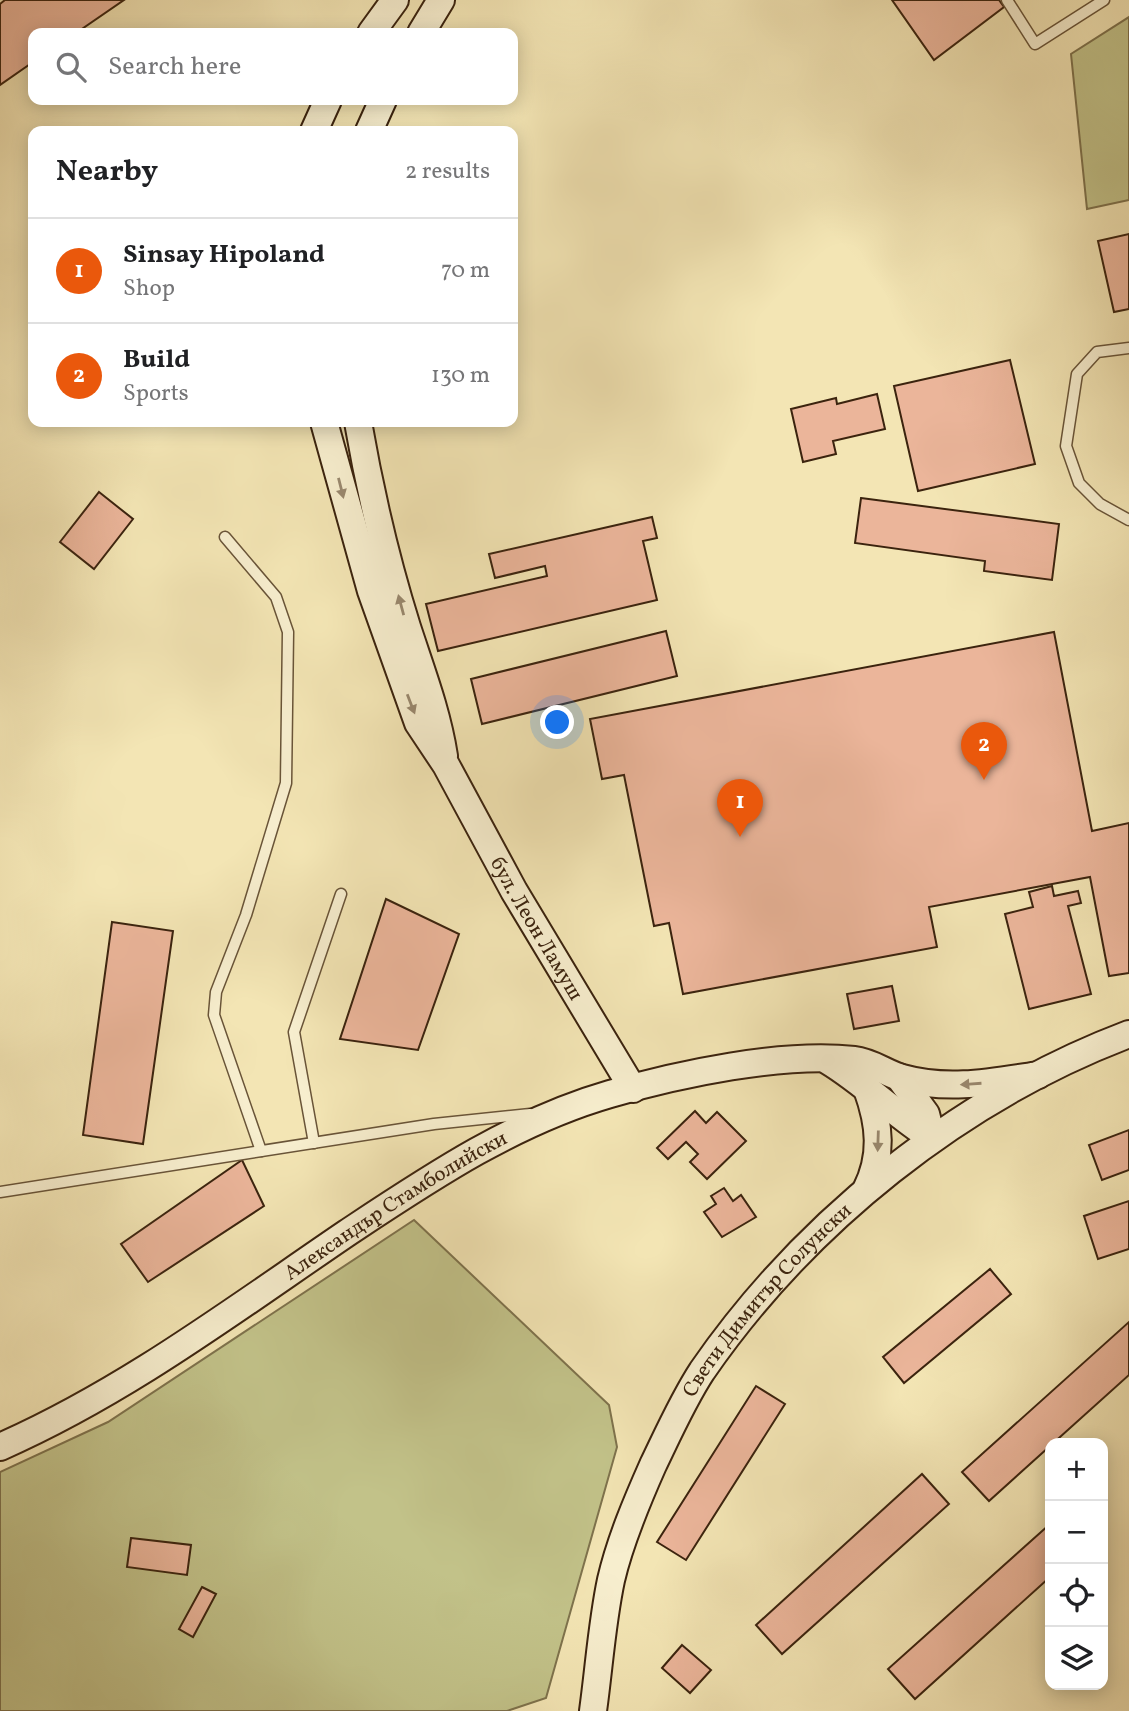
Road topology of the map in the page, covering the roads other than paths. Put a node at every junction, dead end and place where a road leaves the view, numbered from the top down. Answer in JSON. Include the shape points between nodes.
{"nodes":[{"id":1,"x":395,"y":0,"type":"edge"},
{"id":2,"x":441,"y":0,"type":"edge"},
{"id":3,"x":1007,"y":0,"type":"edge"},
{"id":4,"x":1104,"y":0,"type":"edge"},
{"id":5,"x":375,"y":28,"type":"edge"},
{"id":6,"x":424,"y":28,"type":"edge"},
{"id":7,"x":326,"y":105,"type":"edge"},
{"id":8,"x":381,"y":105,"type":"edge"},
{"id":9,"x":316,"y":126,"type":"edge"},
{"id":10,"x":371,"y":126,"type":"edge"},
{"id":11,"x":1129,"y":348,"type":"edge"},
{"id":12,"x":325,"y":427,"type":"edge"},
{"id":13,"x":359,"y":427,"type":"edge"},
{"id":14,"x":1129,"y":520,"type":"edge"},
{"id":15,"x":225,"y":537,"type":"dead end"},
{"id":16,"x":446,"y":765,"type":"junction"},
{"id":17,"x":341,"y":894,"type":"dead end"},
{"id":18,"x":1129,"y":1034,"type":"edge"},
{"id":19,"x":826,"y":1060,"type":"junction"},
{"id":20,"x":1038,"y":1075,"type":"junction"},
{"id":21,"x":900,"y":1077,"type":"junction"},
{"id":22,"x":866,"y":1086,"type":"junction"},
{"id":23,"x":633,"y":1088,"type":"junction"},
{"id":24,"x":558,"y":1111,"type":"junction"},
{"id":25,"x":932,"y":1138,"type":"junction"},
{"id":26,"x":314,"y":1143,"type":"junction"},
{"id":27,"x":261,"y":1151,"type":"junction"},
{"id":28,"x":0,"y":1192,"type":"edge"},
{"id":29,"x":863,"y":1195,"type":"junction"},
{"id":30,"x":0,"y":1447,"type":"edge"},
{"id":31,"x":593,"y":1711,"type":"edge"}],
"edges":[{"from":1,"to":5,"type":"street"},
{"from":2,"to":6,"type":"street"},
{"from":3,"to":4,"type":"lane","via":[[1035,44]]},
{"from":7,"to":9,"type":"street"},
{"from":8,"to":10,"type":"street"},
{"from":11,"to":14,"type":"lane","via":[[1097,352],[1077,374],[1066,446],[1079,483],[1100,504]]},
{"from":12,"to":16,"type":"street","name":"бул. Леон Ламуш","one_way":true,"via":[[389,648],[418,723]]},
{"from":16,"to":13,"type":"street","name":"бул. Леон Ламуш","one_way":true,"via":[[438,716],[374,508]]},
{"from":15,"to":27,"type":"lane","via":[[276,597],[288,632],[286,783],[246,915],[216,992],[214,1015]]},
{"from":16,"to":23,"type":"street","name":"бул. Леон Ламуш","via":[[514,891]]},
{"from":17,"to":26,"type":"lane","via":[[294,1032]]},
{"from":18,"to":20,"type":"street","name":"Свети Димитър Солунски"},
{"from":19,"to":21,"type":"street","name":"Александър Стамболийски","via":[[867,1063]]},
{"from":19,"to":22,"type":"street"},
{"from":19,"to":23,"type":"street","name":"Александър Стамболийски","via":[[733,1067]]},
{"from":20,"to":21,"type":"street","name":"Александър Стамболийски","one_way":true,"via":[[971,1086],[934,1085]]},
{"from":20,"to":25,"type":"street","name":"Свети Димитър Солунски"},
{"from":21,"to":25,"type":"street","via":[[926,1114]]},
{"from":22,"to":25,"type":"street"},
{"from":22,"to":29,"type":"street","one_way":true,"via":[[879,1130],[876,1170]]},
{"from":23,"to":24,"type":"street","name":"Александър Стамболийски"},
{"from":24,"to":26,"type":"lane"},
{"from":24,"to":30,"type":"street","name":"Александър Стамболийски","via":[[497,1139],[406,1194],[134,1378]]},
{"from":25,"to":29,"type":"street","name":"Свети Димитър Солунски"},
{"from":26,"to":27,"type":"lane"},
{"from":27,"to":28,"type":"lane"},
{"from":29,"to":31,"type":"street","name":"Свети Димитър Солунски","via":[[751,1308],[701,1373],[665,1440],[637,1500],[611,1578]]}]}
